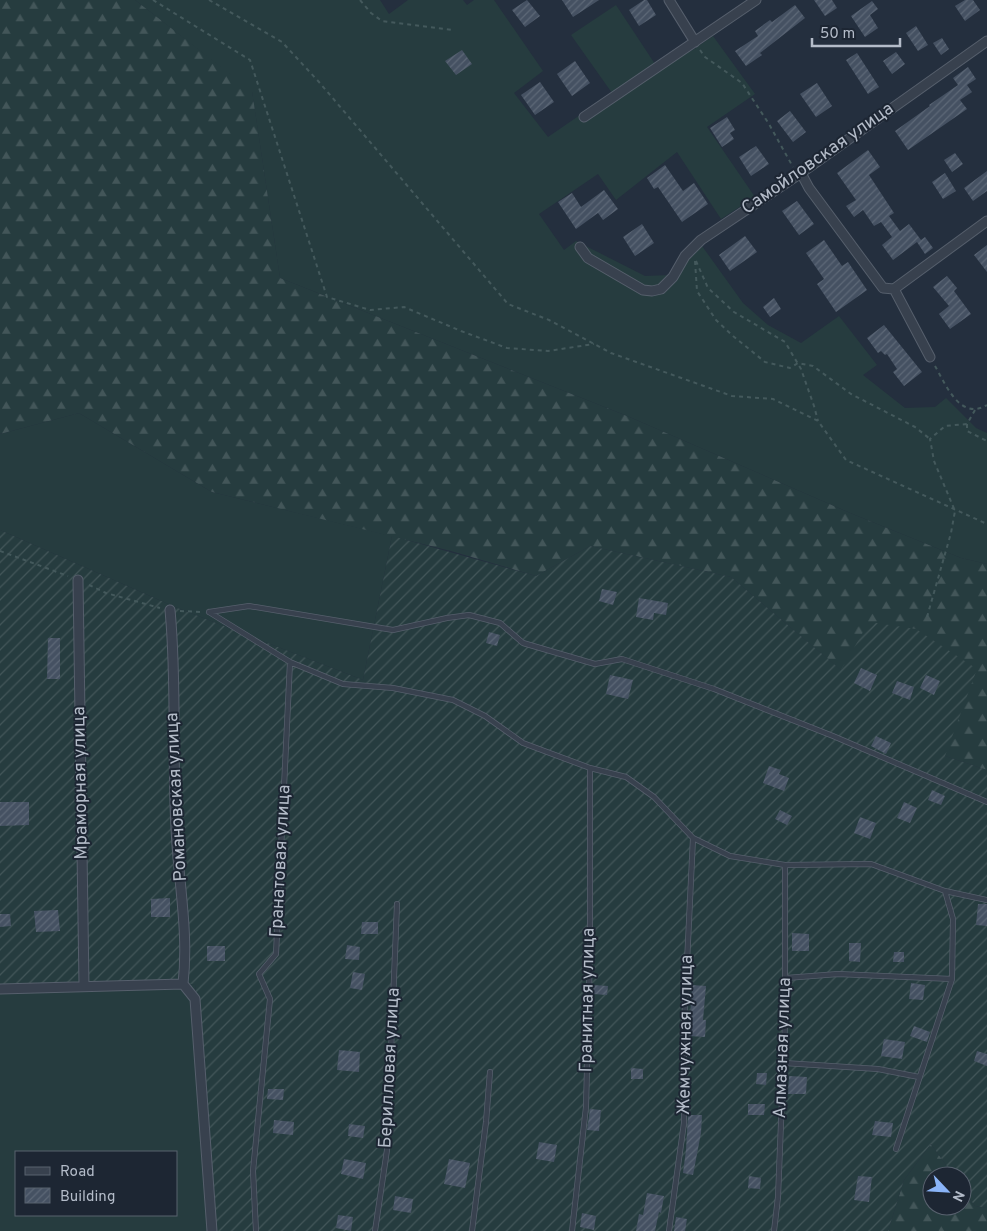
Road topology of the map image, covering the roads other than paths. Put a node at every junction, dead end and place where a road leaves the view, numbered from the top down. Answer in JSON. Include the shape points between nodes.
{"nodes":[{"id":1,"x":669,"y":0,"type":"edge"},
{"id":2,"x":756,"y":0,"type":"edge"},
{"id":3,"x":987,"y":41,"type":"edge"},
{"id":4,"x":695,"y":42,"type":"junction"},
{"id":5,"x":584,"y":117,"type":"dead end"},
{"id":6,"x":801,"y":174,"type":"junction"},
{"id":7,"x":987,"y":221,"type":"edge"},
{"id":8,"x":580,"y":247,"type":"dead end"},
{"id":9,"x":894,"y":289,"type":"junction"},
{"id":10,"x":930,"y":358,"type":"road end"},
{"id":11,"x":78,"y":580,"type":"road end"},
{"id":12,"x":170,"y":610,"type":"road end"},
{"id":13,"x":290,"y":662,"type":"junction"},
{"id":14,"x":590,"y":768,"type":"junction"},
{"id":15,"x":987,"y":802,"type":"edge"},
{"id":16,"x":693,"y":838,"type":"junction"},
{"id":17,"x":784,"y":865,"type":"junction"},
{"id":18,"x":945,"y":891,"type":"junction"},
{"id":19,"x":987,"y":900,"type":"edge"},
{"id":20,"x":397,"y":904,"type":"dead end"},
{"id":21,"x":786,"y":978,"type":"junction"},
{"id":22,"x":952,"y":979,"type":"junction"},
{"id":23,"x":183,"y":984,"type":"junction"},
{"id":24,"x":84,"y":986,"type":"junction"},
{"id":25,"x":0,"y":989,"type":"edge"},
{"id":26,"x":784,"y":1063,"type":"junction"},
{"id":27,"x":490,"y":1072,"type":"dead end"},
{"id":28,"x":919,"y":1077,"type":"junction"},
{"id":29,"x":896,"y":1149,"type":"dead end"},
{"id":30,"x":212,"y":1231,"type":"edge"},
{"id":31,"x":256,"y":1231,"type":"edge"},
{"id":32,"x":375,"y":1231,"type":"edge"},
{"id":33,"x":472,"y":1231,"type":"edge"},
{"id":34,"x":572,"y":1231,"type":"edge"},
{"id":35,"x":669,"y":1231,"type":"edge"},
{"id":36,"x":774,"y":1231,"type":"edge"}],
"edges":[{"from":1,"to":4,"type":"street"},
{"from":2,"to":4,"type":"street"},
{"from":3,"to":6,"type":"street","name":"Самойловская улица"},
{"from":4,"to":5,"type":"street"},
{"from":6,"to":8,"type":"street","name":"Самойловская улица","via":[[701,240],[685,256],[673,277],[661,289],[652,292],[588,258]]},
{"from":6,"to":9,"type":"street","via":[[883,288]]},
{"from":7,"to":9,"type":"street"},
{"from":9,"to":10,"type":"street"},
{"from":11,"to":24,"type":"street","name":"Мраморная улица"},
{"from":12,"to":23,"type":"street","name":"Романовская улица","via":[[174,652],[176,828],[186,963]]},
{"from":13,"to":14,"type":"lane","via":[[343,684],[393,688],[453,700],[485,716],[523,743]]},
{"from":13,"to":15,"type":"lane","via":[[209,612],[249,606],[393,630],[469,615],[500,623],[523,644],[595,664],[622,659],[714,689]]},
{"from":13,"to":31,"type":"lane","name":"Гранатовая улица","via":[[276,954],[259,974],[270,999],[253,1171]]},
{"from":14,"to":16,"type":"lane","via":[[626,777],[654,796]]},
{"from":14,"to":34,"type":"lane","name":"Гранитная улица","via":[[586,1107]]},
{"from":16,"to":17,"type":"lane","via":[[730,856]]},
{"from":16,"to":35,"type":"lane","name":"Жемчужная улица","via":[[684,1025],[684,1123]]},
{"from":17,"to":18,"type":"lane","via":[[871,864]]},
{"from":17,"to":21,"type":"lane","name":"Алмазная улица"},
{"from":18,"to":19,"type":"lane"},
{"from":18,"to":22,"type":"lane","via":[[954,919]]},
{"from":20,"to":32,"type":"lane","name":"Берилловая улица","via":[[387,1150]]},
{"from":21,"to":22,"type":"lane","via":[[838,974]]},
{"from":21,"to":26,"type":"lane","name":"Алмазная улица"},
{"from":22,"to":28,"type":"lane"},
{"from":23,"to":24,"type":"street"},
{"from":23,"to":30,"type":"street","via":[[195,999]]},
{"from":24,"to":25,"type":"street"},
{"from":26,"to":28,"type":"lane","via":[[878,1069]]},
{"from":26,"to":36,"type":"lane","name":"Алмазная улица"},
{"from":27,"to":33,"type":"lane"},
{"from":28,"to":29,"type":"lane"}]}
